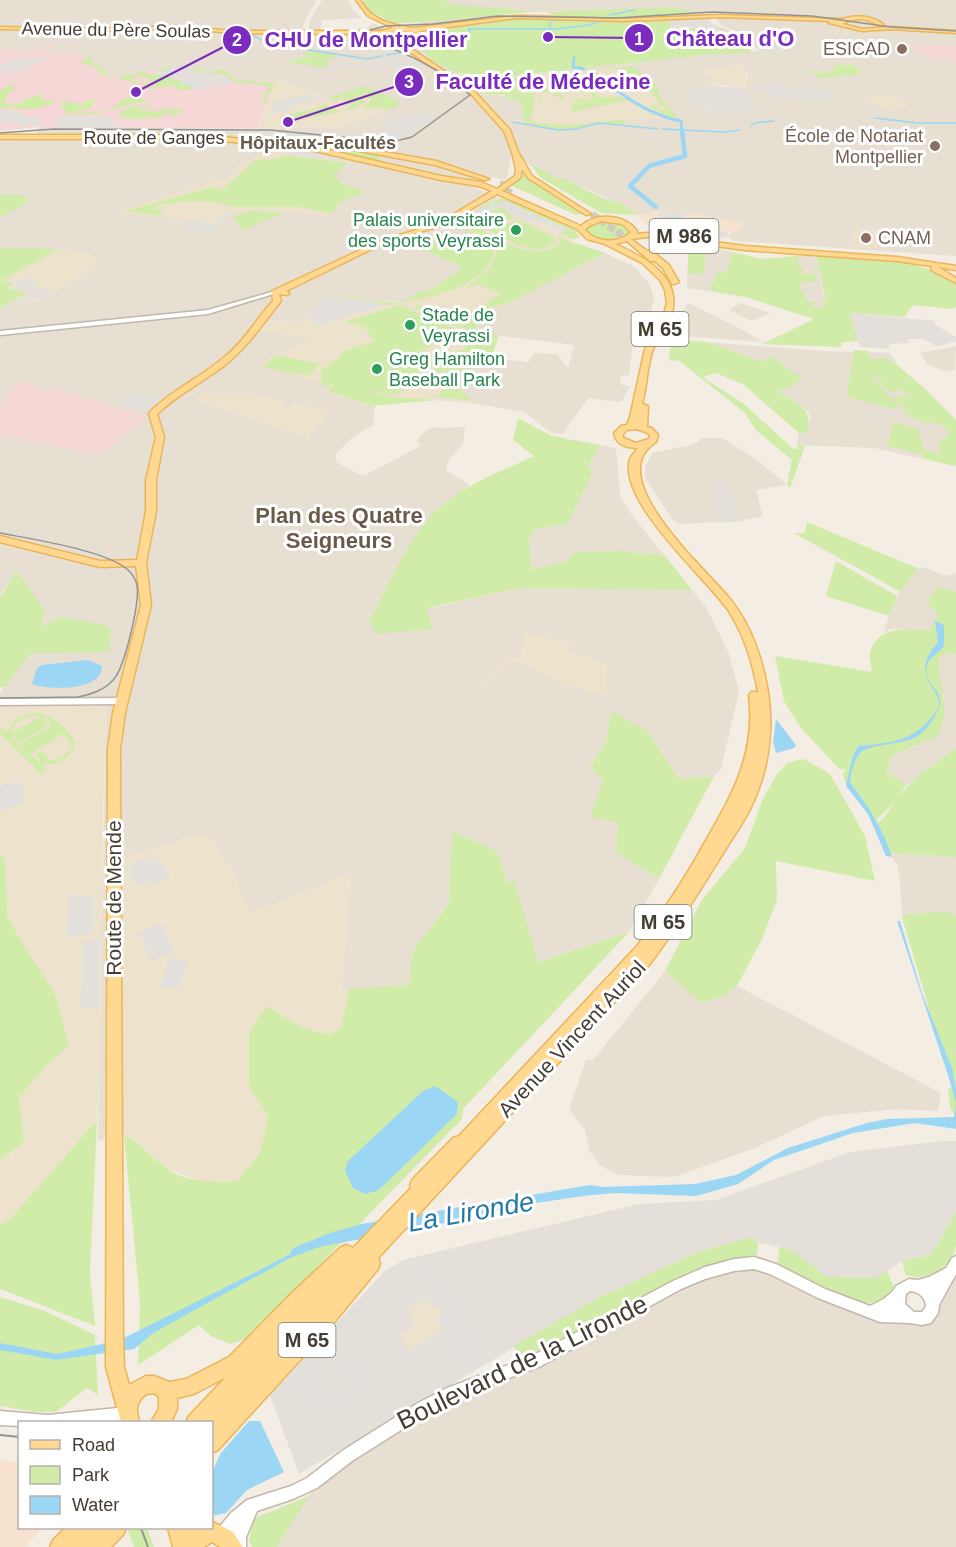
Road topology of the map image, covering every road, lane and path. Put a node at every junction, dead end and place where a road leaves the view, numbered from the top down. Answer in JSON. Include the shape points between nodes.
{"nodes":[{"id":1,"x":356,"y":0,"type":"edge"},
{"id":2,"x":372,"y":20,"type":"junction"},
{"id":3,"x":841,"y":22,"type":"junction"},
{"id":4,"x":435,"y":27,"type":"junction"},
{"id":5,"x":881,"y":27,"type":"junction"},
{"id":6,"x":0,"y":28,"type":"edge"},
{"id":7,"x":401,"y":29,"type":"junction"},
{"id":8,"x":412,"y":30,"type":"junction"},
{"id":9,"x":339,"y":32,"type":"junction"},
{"id":10,"x":956,"y":32,"type":"edge"},
{"id":11,"x":423,"y":33,"type":"junction"},
{"id":12,"x":381,"y":34,"type":"junction"},
{"id":13,"x":416,"y":42,"type":"junction"},
{"id":14,"x":396,"y":44,"type":"junction"},
{"id":15,"x":451,"y":74,"type":"junction"},
{"id":16,"x":128,"y":130,"type":"junction"},
{"id":17,"x":0,"y":136,"type":"edge"},
{"id":18,"x":58,"y":137,"type":"junction"},
{"id":19,"x":515,"y":152,"type":"junction"},
{"id":20,"x":529,"y":168,"type":"junction"},
{"id":21,"x":501,"y":186,"type":"junction"},
{"id":22,"x":513,"y":196,"type":"junction"},
{"id":23,"x":478,"y":204,"type":"junction"},
{"id":24,"x":591,"y":216,"type":"junction"},
{"id":25,"x":610,"y":220,"type":"junction"},
{"id":26,"x":582,"y":229,"type":"junction"},
{"id":27,"x":632,"y":236,"type":"junction"},
{"id":28,"x":682,"y":240,"type":"junction"},
{"id":29,"x":601,"y":241,"type":"junction"},
{"id":30,"x":798,"y":249,"type":"junction"},
{"id":31,"x":650,"y":252,"type":"junction"},
{"id":32,"x":874,"y":257,"type":"junction"},
{"id":33,"x":953,"y":262,"type":"edge"},
{"id":34,"x":663,"y":277,"type":"junction"},
{"id":35,"x":956,"y":281,"type":"edge"},
{"id":36,"x":675,"y":286,"type":"junction"},
{"id":37,"x":281,"y":293,"type":"junction"},
{"id":38,"x":2,"y":332,"type":"edge"},
{"id":39,"x":631,"y":426,"type":"junction"},
{"id":40,"x":643,"y":427,"type":"junction"},
{"id":41,"x":628,"y":444,"type":"junction"},
{"id":42,"x":646,"y":444,"type":"junction"},
{"id":43,"x":0,"y":539,"type":"edge"},
{"id":44,"x":141,"y":564,"type":"junction"},
{"id":45,"x":122,"y":701,"type":"junction"},
{"id":46,"x":0,"y":702,"type":"edge"},
{"id":47,"x":390,"y":1226,"type":"junction"},
{"id":48,"x":362,"y":1249,"type":"junction"},
{"id":49,"x":953,"y":1267,"type":"edge"},
{"id":50,"x":919,"y":1286,"type":"junction"},
{"id":51,"x":898,"y":1295,"type":"junction"},
{"id":52,"x":933,"y":1303,"type":"junction"},
{"id":53,"x":870,"y":1312,"type":"junction"},
{"id":54,"x":910,"y":1317,"type":"junction"},
{"id":55,"x":119,"y":1380,"type":"junction"},
{"id":56,"x":138,"y":1388,"type":"junction"},
{"id":57,"x":166,"y":1391,"type":"junction"},
{"id":58,"x":128,"y":1417,"type":"edge"},
{"id":59,"x":0,"y":1418,"type":"edge"},
{"id":60,"x":165,"y":1419,"type":"edge"},
{"id":61,"x":36,"y":1421,"type":"edge"},
{"id":62,"x":64,"y":1421,"type":"edge"},
{"id":63,"x":196,"y":1421,"type":"edge"},
{"id":64,"x":213,"y":1423,"type":"edge"},
{"id":65,"x":213,"y":1443,"type":"edge"},
{"id":66,"x":252,"y":1505,"type":"junction"},
{"id":67,"x":75,"y":1529,"type":"edge"},
{"id":68,"x":94,"y":1529,"type":"edge"},
{"id":69,"x":114,"y":1529,"type":"edge"},
{"id":70,"x":179,"y":1529,"type":"edge"},
{"id":71,"x":191,"y":1540,"type":"edge"},
{"id":72,"x":227,"y":1541,"type":"edge"},
{"id":73,"x":60,"y":1547,"type":"edge"},
{"id":74,"x":77,"y":1547,"type":"edge"},
{"id":75,"x":97,"y":1547,"type":"edge"},
{"id":76,"x":239,"y":1547,"type":"edge"}],
"edges":[{"from":1,"to":2,"type":"main road","via":[[361,12]]},
{"from":1,"to":7,"type":"main road","via":[[368,15]]},
{"from":2,"to":9,"type":"main road","via":[[367,29]]},
{"from":2,"to":12,"type":"main road","via":[[383,28]]},
{"from":3,"to":4,"type":"main road","via":[[726,16],[509,17]]},
{"from":3,"to":5,"type":"main road","via":[[857,30]]},
{"from":3,"to":5,"type":"main road","via":[[868,19]]},
{"from":4,"to":8,"type":"main road"},
{"from":4,"to":11,"type":"main road"},
{"from":5,"to":10,"type":"main road"},
{"from":6,"to":9,"type":"main road","name":"Avenue du Père Soulas","via":[[179,27],[240,32]]},
{"from":7,"to":8,"type":"main road"},
{"from":7,"to":12,"type":"main road"},
{"from":8,"to":11,"type":"main road"},
{"from":9,"to":12,"type":"main road","name":"Avenue du Père Soulas"},
{"from":11,"to":13,"type":"main road","via":[[424,38]]},
{"from":12,"to":14,"type":"main road"},
{"from":13,"to":14,"type":"main road"},
{"from":13,"to":15,"type":"main road","via":[[425,57]]},
{"from":14,"to":15,"type":"main road"},
{"from":15,"to":19,"type":"main road","via":[[507,130]]},
{"from":15,"to":20,"type":"main road","via":[[508,123]]},
{"from":16,"to":17,"type":"main road","name":"Route de Ganges"},
{"from":16,"to":18,"type":"main road","via":[[126,136]]},
{"from":16,"to":21,"type":"main road","via":[[226,133],[329,145],[464,170]]},
{"from":17,"to":18,"type":"main road","name":"Route de Ganges"},
{"from":18,"to":21,"type":"main road","name":"Route de Ganges","via":[[187,136],[257,141],[336,153],[441,178]]},
{"from":19,"to":21,"type":"main road","via":[[515,175]]},
{"from":19,"to":24,"type":"main road","via":[[535,182]]},
{"from":20,"to":24,"type":"main road","via":[[538,180]]},
{"from":20,"to":25,"type":"main road","via":[[541,180]]},
{"from":21,"to":22,"type":"main road","name":"Route de Ganges"},
{"from":21,"to":23,"type":"main road"},
{"from":21,"to":24,"type":"main road","via":[[573,218]]},
{"from":22,"to":23,"type":"main road"},
{"from":22,"to":26,"type":"main road","name":"Route de Ganges"},
{"from":23,"to":37,"type":"main road","via":[[441,224],[382,242]]},
{"from":24,"to":25,"type":"main road"},
{"from":24,"to":26,"type":"main road"},
{"from":25,"to":27,"type":"main road","via":[[624,222]]},
{"from":26,"to":29,"type":"main road","via":[[587,237]]},
{"from":27,"to":28,"type":"main road","number":"M 986"},
{"from":27,"to":29,"type":"main road","via":[[620,241]]},
{"from":27,"to":30,"type":"main road","number":"M 986"},
{"from":27,"to":31,"type":"main road","number":"M 65","via":[[633,241]]},
{"from":27,"to":34,"type":"main road"},
{"from":27,"to":36,"type":"main road","number":"M 65"},
{"from":28,"to":31,"type":"main road","via":[[643,239],[640,244]]},
{"from":28,"to":32,"type":"main road","number":"M 986"},
{"from":29,"to":34,"type":"main road","via":[[643,260]]},
{"from":30,"to":33,"type":"main road","number":"M 986"},
{"from":30,"to":33,"type":"main road","number":"M 986","via":[[863,251]]},
{"from":31,"to":36,"type":"main road","number":"M 65","via":[[666,267]]},
{"from":32,"to":33,"type":"main road","number":"M 986"},
{"from":32,"to":35,"type":"main road","via":[[924,265]]},
{"from":34,"to":39,"type":"main road","number":"M 65","via":[[670,290],[670,306],[648,352]]},
{"from":36,"to":40,"type":"main road","number":"M 65","via":[[676,312],[654,352]]},
{"from":37,"to":38,"type":"street","via":[[208,312]]},
{"from":37,"to":44,"type":"main road","name":"Route de Mende","via":[[272,314],[230,357],[164,402],[153,414],[160,444],[151,480],[151,511]]},
{"from":39,"to":40,"type":"main road"},
{"from":39,"to":41,"type":"main road","name":"Avenue Vincent Auriol","via":[[618,433],[619,439]]},
{"from":40,"to":42,"type":"main road","via":[[654,435]]},
{"from":41,"to":42,"type":"main road"},
{"from":41,"to":47,"type":"main road","name":"Avenue Vincent Auriol","number":"M 65","via":[[629,484],[635,501],[719,602],[744,649],[757,708],[748,771],[735,802],[661,926],[629,966]]},
{"from":42,"to":47,"type":"main road","name":"Avenue Vincent Auriol","number":"M 65","via":[[638,450],[634,463],[634,481],[644,503],[737,617],[754,655],[766,713],[751,793],[692,895],[644,961],[518,1105],[416,1210]]},
{"from":43,"to":44,"type":"main road","via":[[100,564]]},
{"from":44,"to":45,"type":"main road","name":"Route de Mende","via":[[146,605]]},
{"from":45,"to":46,"type":"street"},
{"from":45,"to":55,"type":"main road","name":"Route de Mende","via":[[114,748],[114,1356]]},
{"from":47,"to":48,"type":"main road","number":"M 65"},
{"from":47,"to":48,"type":"main road","number":"M 65"},
{"from":47,"to":65,"type":"main road","number":"M 65","via":[[326,1318]]},
{"from":48,"to":57,"type":"main road","number":"M 65","via":[[298,1298],[235,1363],[188,1388]]},
{"from":48,"to":63,"type":"main road","number":"M 65"},
{"from":48,"to":64,"type":"main road","number":"M 65"},
{"from":49,"to":50,"type":"street","via":[[932,1283]]},
{"from":49,"to":52,"type":"street"},
{"from":50,"to":51,"type":"street","via":[[904,1286]]},
{"from":50,"to":52,"type":"street"},
{"from":51,"to":53,"type":"street"},
{"from":51,"to":54,"type":"street","via":[[899,1305]]},
{"from":52,"to":54,"type":"street","via":[[926,1318]]},
{"from":53,"to":54,"type":"street","name":"Boulevard de la Lironde"},
{"from":53,"to":66,"type":"street","name":"Boulevard de la Lironde","via":[[753,1263],[705,1273],[536,1361],[452,1393],[391,1426],[312,1483]]},
{"from":55,"to":56,"type":"main road"},
{"from":55,"to":58,"type":"main road","name":"Route de Mende"},
{"from":56,"to":57,"type":"main road","via":[[157,1384]]},
{"from":56,"to":58,"type":"main road","via":[[129,1400]]},
{"from":57,"to":60,"type":"main road","via":[[169,1398]]},
{"from":58,"to":62,"type":"street"},
{"from":59,"to":61,"type":"street"},
{"from":66,"to":72,"type":"street","name":"Boulevard de la Lironde","via":[[228,1526]]},
{"from":66,"to":76,"type":"street"},
{"from":67,"to":73,"type":"main road"},
{"from":68,"to":74,"type":"main road"},
{"from":69,"to":75,"type":"main road"},
{"from":70,"to":71,"type":"main road"},
{"from":71,"to":72,"type":"main road","via":[[213,1533]]}]}
